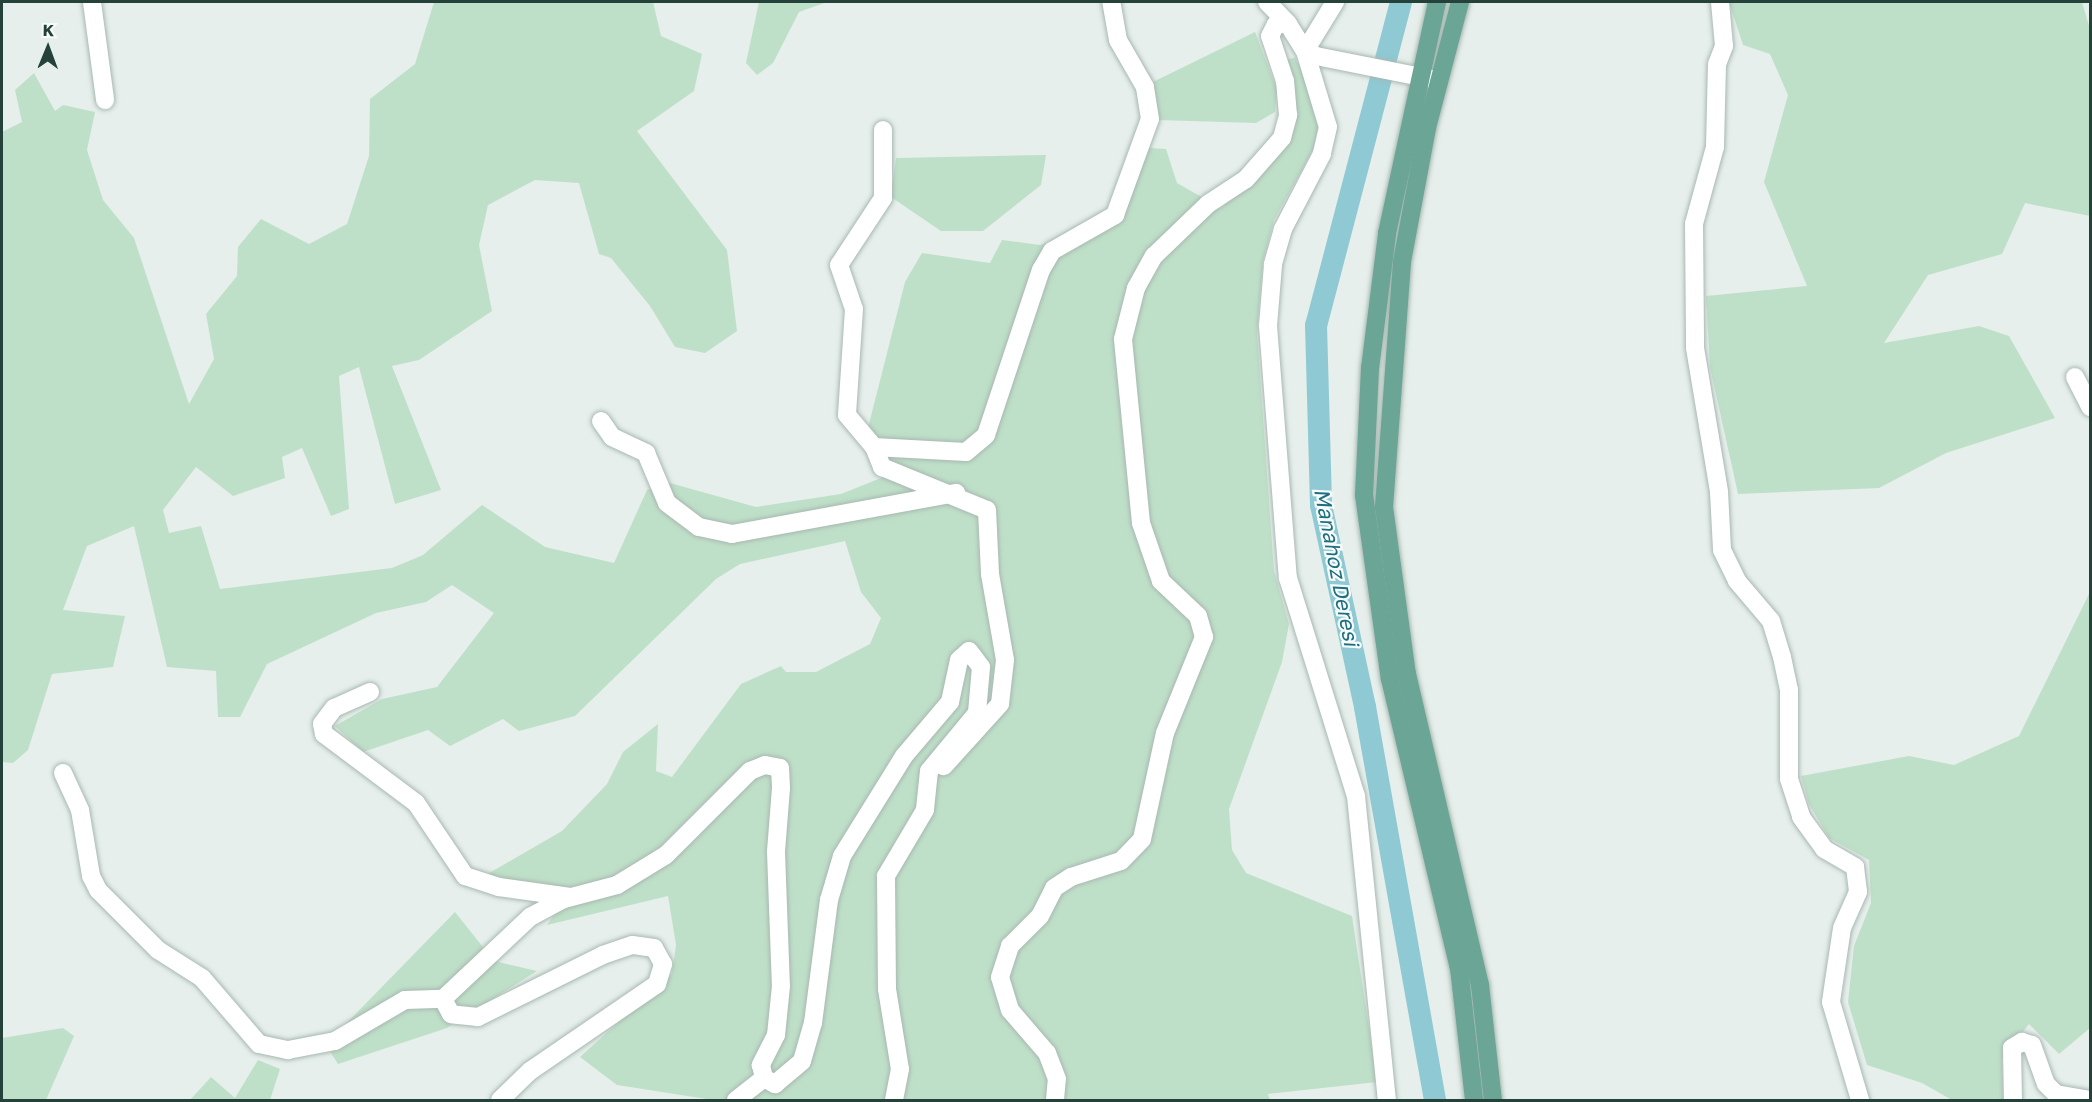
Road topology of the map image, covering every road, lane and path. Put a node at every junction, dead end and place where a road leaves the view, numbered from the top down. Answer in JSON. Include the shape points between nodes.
{"nodes":[{"id":1,"x":92,"y":2,"type":"edge"},
{"id":2,"x":1111,"y":2,"type":"edge"},
{"id":3,"x":1267,"y":2,"type":"edge"},
{"id":4,"x":1335,"y":2,"type":"edge"},
{"id":5,"x":1437,"y":2,"type":"edge"},
{"id":6,"x":1460,"y":2,"type":"edge"},
{"id":7,"x":1720,"y":2,"type":"edge"},
{"id":8,"x":1288,"y":24,"type":"junction"},
{"id":9,"x":1311,"y":54,"type":"junction"},
{"id":10,"x":1424,"y":77,"type":"junction"},
{"id":11,"x":105,"y":100,"type":"dead end"},
{"id":12,"x":883,"y":130,"type":"dead end"},
{"id":13,"x":2075,"y":377,"type":"dead end"},
{"id":14,"x":2091,"y":407,"type":"edge"},
{"id":15,"x":601,"y":421,"type":"dead end"},
{"id":16,"x":874,"y":447,"type":"junction"},
{"id":17,"x":956,"y":494,"type":"junction"},
{"id":18,"x":370,"y":692,"type":"dead end"},
{"id":19,"x":63,"y":773,"type":"dead end"},
{"id":20,"x":927,"y":792,"type":"junction"},
{"id":21,"x":572,"y":897,"type":"junction"},
{"id":22,"x":443,"y":999,"type":"junction"},
{"id":23,"x":764,"y":1078,"type":"junction"},
{"id":24,"x":2091,"y":1100,"type":"edge"},
{"id":25,"x":500,"y":1101,"type":"edge"},
{"id":26,"x":736,"y":1101,"type":"edge"},
{"id":27,"x":894,"y":1101,"type":"edge"},
{"id":28,"x":1055,"y":1101,"type":"edge"},
{"id":29,"x":1388,"y":1101,"type":"edge"},
{"id":30,"x":1474,"y":1101,"type":"edge"},
{"id":31,"x":1493,"y":1101,"type":"edge"},
{"id":32,"x":1860,"y":1101,"type":"edge"},
{"id":33,"x":2013,"y":1101,"type":"edge"}],
"edges":[{"from":1,"to":11,"type":"street"},
{"from":2,"to":16,"type":"street","via":[[1118,40],[1145,87],[1150,119],[1115,215],[1052,251],[1041,270],[986,435],[966,452]]},
{"from":3,"to":8,"type":"street"},
{"from":4,"to":9,"type":"street"},
{"from":5,"to":10,"type":"main road"},
{"from":6,"to":10,"type":"main road"},
{"from":7,"to":32,"type":"street","via":[[1724,46],[1717,64],[1715,147],[1694,224],[1695,348],[1719,492],[1722,550],[1737,582],[1771,621],[1782,657],[1789,690],[1789,778],[1801,817],[1824,849],[1856,867],[1858,892],[1842,928],[1831,1002]]},
{"from":8,"to":9,"type":"street"},
{"from":8,"to":28,"type":"street","via":[[1276,24],[1270,36],[1285,81],[1288,115],[1282,138],[1246,179],[1208,204],[1154,256],[1136,288],[1123,339],[1141,523],[1161,581],[1198,616],[1204,637],[1165,733],[1142,839],[1121,861],[1071,876],[1054,888],[1040,916],[1010,946],[1000,977],[1010,1010],[1047,1053],[1057,1079]]},
{"from":9,"to":10,"type":"street"},
{"from":9,"to":29,"type":"street","via":[[1328,127],[1322,154],[1283,229],[1273,265],[1268,326],[1281,529],[1288,578],[1356,796]]},
{"from":10,"to":30,"type":"main road","via":[[1387,234],[1370,368],[1365,505],[1390,679],[1460,968]]},
{"from":10,"to":31,"type":"main road","via":[[1402,262],[1384,507],[1407,674],[1480,985]]},
{"from":12,"to":16,"type":"street","via":[[883,198],[839,265],[854,309],[847,415]]},
{"from":13,"to":14,"type":"street"},
{"from":15,"to":17,"type":"street","via":[[612,437],[646,453],[667,503],[699,527],[732,534]]},
{"from":16,"to":17,"type":"street","via":[[882,467]]},
{"from":17,"to":20,"type":"street","via":[[980,503],[992,520],[988,558],[1006,681],[991,719],[937,772]]},
{"from":18,"to":21,"type":"street","via":[[334,708],[321,724],[324,734],[416,803],[465,876],[499,887]]},
{"from":19,"to":22,"type":"street","via":[[80,810],[91,876],[98,890],[158,950],[202,978],[259,1044],[288,1050],[335,1041],[405,1000]]},
{"from":20,"to":23,"type":"street","via":[[929,771],[976,713],[981,667],[969,651],[959,660],[950,702],[904,756],[842,856],[829,900],[813,1023],[802,1061],[775,1084]]},
{"from":20,"to":27,"type":"street","via":[[925,810],[886,876],[888,989],[900,1070]]},
{"from":21,"to":22,"type":"street","via":[[530,916]]},
{"from":21,"to":23,"type":"street","via":[[617,885],[666,855],[750,771],[765,765],[780,768],[781,986],[776,1035],[761,1065]]},
{"from":22,"to":25,"type":"street","via":[[451,1014],[478,1017],[603,955],[632,945],[654,948],[663,964],[657,984],[530,1071]]},
{"from":23,"to":26,"type":"street"},
{"from":24,"to":33,"type":"street","via":[[2056,1094],[2032,1045],[2022,1042],[2012,1048]]}]}
